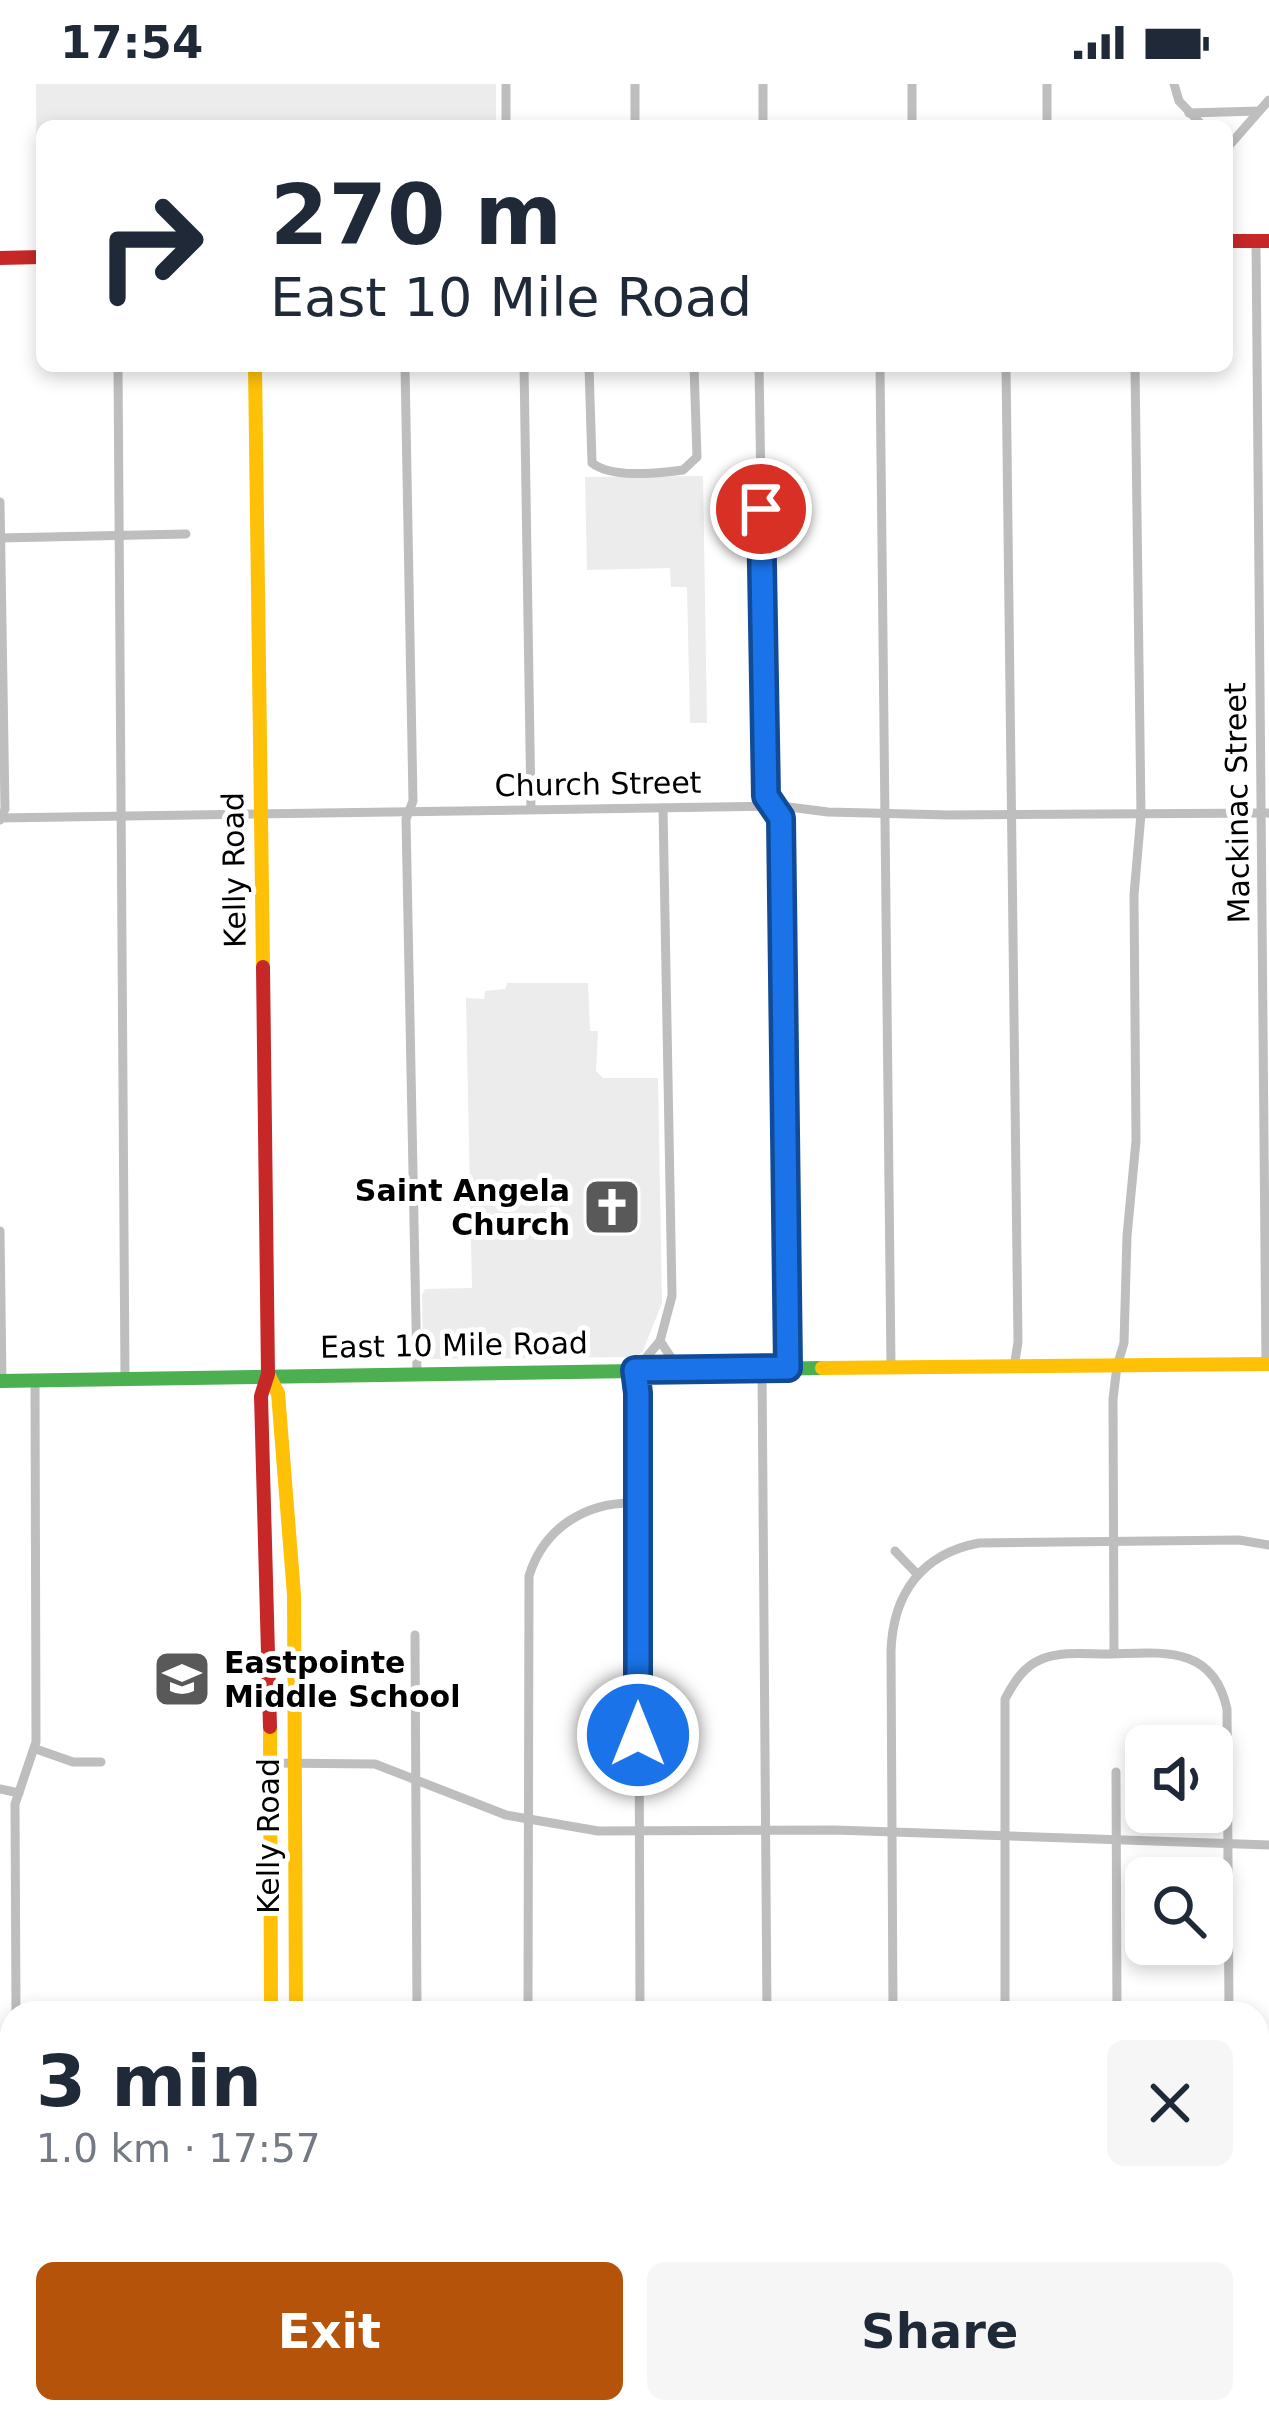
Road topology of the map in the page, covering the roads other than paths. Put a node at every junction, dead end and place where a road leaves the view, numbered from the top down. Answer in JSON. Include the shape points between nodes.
{"nodes":[{"id":1,"x":506,"y":84,"type":"edge"},
{"id":2,"x":634,"y":84,"type":"edge"},
{"id":3,"x":763,"y":84,"type":"edge"},
{"id":4,"x":912,"y":84,"type":"edge"},
{"id":5,"x":1047,"y":84,"type":"edge"},
{"id":6,"x":1174,"y":84,"type":"edge"},
{"id":7,"x":1269,"y":100,"type":"edge"},
{"id":8,"x":1259,"y":111,"type":"junction"},
{"id":9,"x":1189,"y":113,"type":"junction"},
{"id":10,"x":506,"y":120,"type":"edge"},
{"id":11,"x":635,"y":120,"type":"edge"},
{"id":12,"x":763,"y":120,"type":"edge"},
{"id":13,"x":912,"y":120,"type":"edge"},
{"id":14,"x":1047,"y":120,"type":"edge"},
{"id":15,"x":1197,"y":120,"type":"edge"},
{"id":16,"x":1233,"y":141,"type":"edge"},
{"id":17,"x":1262,"y":241,"type":"edge"},
{"id":18,"x":36,"y":256,"type":"edge"},
{"id":19,"x":0,"y":258,"type":"edge"},
{"id":20,"x":118,"y":372,"type":"edge"},
{"id":21,"x":255,"y":372,"type":"edge"},
{"id":22,"x":405,"y":372,"type":"edge"},
{"id":23,"x":524,"y":372,"type":"edge"},
{"id":24,"x":589,"y":372,"type":"edge"},
{"id":25,"x":694,"y":372,"type":"edge"},
{"id":26,"x":759,"y":372,"type":"edge"},
{"id":27,"x":880,"y":372,"type":"edge"},
{"id":28,"x":1006,"y":372,"type":"edge"},
{"id":29,"x":1135,"y":372,"type":"edge"},
{"id":30,"x":0,"y":502,"type":"edge"},
{"id":31,"x":187,"y":534,"type":"dead end"},
{"id":32,"x":120,"y":537,"type":"junction"},
{"id":33,"x":0,"y":538,"type":"edge"},
{"id":34,"x":773,"y":806,"type":"junction"},
{"id":35,"x":663,"y":808,"type":"junction"},
{"id":36,"x":531,"y":809,"type":"junction"},
{"id":37,"x":409,"y":810,"type":"junction"},
{"id":38,"x":259,"y":812,"type":"junction"},
{"id":39,"x":887,"y":812,"type":"junction"},
{"id":40,"x":1265,"y":813,"type":"edge"},
{"id":41,"x":1141,"y":814,"type":"junction"},
{"id":42,"x":123,"y":815,"type":"junction"},
{"id":43,"x":1013,"y":815,"type":"junction"},
{"id":44,"x":0,"y":818,"type":"edge"},
{"id":45,"x":0,"y":1231,"type":"edge"},
{"id":46,"x":660,"y":1341,"type":"junction"},
{"id":47,"x":1268,"y":1364,"type":"edge"},
{"id":48,"x":1117,"y":1366,"type":"junction"},
{"id":49,"x":891,"y":1367,"type":"junction"},
{"id":50,"x":1014,"y":1367,"type":"junction"},
{"id":51,"x":762,"y":1368,"type":"junction"},
{"id":52,"x":788,"y":1368,"type":"junction"},
{"id":53,"x":635,"y":1370,"type":"junction"},
{"id":54,"x":680,"y":1370,"type":"junction"},
{"id":55,"x":417,"y":1372,"type":"junction"},
{"id":56,"x":268,"y":1374,"type":"junction"},
{"id":57,"x":125,"y":1378,"type":"junction"},
{"id":58,"x":34,"y":1379,"type":"junction"},
{"id":59,"x":1,"y":1381,"type":"edge"},
{"id":60,"x":264,"y":1497,"type":"junction"},
{"id":61,"x":637,"y":1503,"type":"junction"},
{"id":62,"x":1114,"y":1541,"type":"junction"},
{"id":63,"x":1269,"y":1545,"type":"edge"},
{"id":64,"x":895,"y":1551,"type":"dead end"},
{"id":65,"x":292,"y":1566,"type":"junction"},
{"id":66,"x":917,"y":1574,"type":"junction"},
{"id":67,"x":269,"y":1603,"type":"junction"},
{"id":68,"x":415,"y":1635,"type":"dead end"},
{"id":69,"x":294,"y":1650,"type":"junction"},
{"id":70,"x":1114,"y":1654,"type":"junction"},
{"id":71,"x":36,"y":1749,"type":"junction"},
{"id":72,"x":101,"y":1762,"type":"dead end"},
{"id":73,"x":294,"y":1762,"type":"junction"},
{"id":74,"x":270,"y":1763,"type":"junction"},
{"id":75,"x":1115,"y":1772,"type":"dead end"},
{"id":76,"x":416,"y":1779,"type":"junction"},
{"id":77,"x":0,"y":1789,"type":"edge"},
{"id":78,"x":19,"y":1793,"type":"junction"},
{"id":79,"x":527,"y":1820,"type":"junction"},
{"id":80,"x":766,"y":1830,"type":"junction"},
{"id":81,"x":639,"y":1831,"type":"junction"},
{"id":82,"x":891,"y":1832,"type":"junction"},
{"id":83,"x":1004,"y":1837,"type":"junction"},
{"id":84,"x":1116,"y":1840,"type":"junction"},
{"id":85,"x":1228,"y":1844,"type":"junction"},
{"id":86,"x":1269,"y":1845,"type":"edge"},
{"id":87,"x":16,"y":2001,"type":"edge"},
{"id":88,"x":271,"y":2001,"type":"edge"},
{"id":89,"x":296,"y":2001,"type":"edge"},
{"id":90,"x":417,"y":2001,"type":"edge"},
{"id":91,"x":528,"y":2001,"type":"edge"},
{"id":92,"x":640,"y":2001,"type":"edge"},
{"id":93,"x":767,"y":2001,"type":"edge"},
{"id":94,"x":893,"y":2001,"type":"edge"},
{"id":95,"x":1005,"y":2001,"type":"edge"},
{"id":96,"x":1118,"y":2001,"type":"edge"},
{"id":97,"x":1229,"y":2001,"type":"edge"}],
"edges":[{"from":1,"to":10,"type":"street"},
{"from":2,"to":11,"type":"street"},
{"from":3,"to":12,"type":"street"},
{"from":4,"to":13,"type":"street"},
{"from":5,"to":14,"type":"street"},
{"from":6,"to":9,"type":"street"},
{"from":7,"to":8,"type":"street"},
{"from":8,"to":9,"type":"street"},
{"from":8,"to":16,"type":"street"},
{"from":9,"to":15,"type":"street"},
{"from":17,"to":40,"type":"street","name":"Mackinac Street"},
{"from":18,"to":19,"type":"street"},
{"from":20,"to":32,"type":"street"},
{"from":21,"to":38,"type":"street","name":"Kelly Road"},
{"from":22,"to":37,"type":"street"},
{"from":23,"to":36,"type":"street"},
{"from":24,"to":25,"type":"street","via":[[592,463],[608,472],[690,468],[697,457]]},
{"from":26,"to":34,"type":"street","via":[[766,796]]},
{"from":27,"to":39,"type":"street"},
{"from":28,"to":43,"type":"street"},
{"from":29,"to":41,"type":"street"},
{"from":30,"to":33,"type":"street"},
{"from":31,"to":32,"type":"street"},
{"from":32,"to":33,"type":"street"},
{"from":32,"to":42,"type":"street"},
{"from":33,"to":44,"type":"street"},
{"from":34,"to":35,"type":"street","name":"Church Street"},
{"from":34,"to":39,"type":"street","name":"Church Street"},
{"from":34,"to":52,"type":"street","via":[[781,818]]},
{"from":35,"to":36,"type":"street","name":"Church Street"},
{"from":35,"to":46,"type":"street","via":[[672,1296]]},
{"from":36,"to":37,"type":"street","name":"Church Street"},
{"from":37,"to":38,"type":"street","name":"Church Street"},
{"from":37,"to":55,"type":"street"},
{"from":38,"to":42,"type":"street","name":"Church Street"},
{"from":38,"to":56,"type":"street","name":"Kelly Road"},
{"from":39,"to":43,"type":"street","name":"Church Street"},
{"from":39,"to":49,"type":"street"},
{"from":40,"to":41,"type":"street","name":"Church Street"},
{"from":40,"to":47,"type":"street","name":"Mackinac Street"},
{"from":41,"to":43,"type":"street","name":"Church Street"},
{"from":41,"to":48,"type":"street","via":[[1136,1141]]},
{"from":42,"to":44,"type":"street","name":"Church Street"},
{"from":42,"to":57,"type":"street"},
{"from":43,"to":50,"type":"street"},
{"from":45,"to":59,"type":"street"},
{"from":46,"to":53,"type":"street"},
{"from":46,"to":54,"type":"street"},
{"from":47,"to":48,"type":"street","name":"East 10 Mile Road"},
{"from":48,"to":50,"type":"street","name":"East 10 Mile Road"},
{"from":48,"to":62,"type":"street"},
{"from":49,"to":50,"type":"street","name":"East 10 Mile Road"},
{"from":49,"to":52,"type":"street","name":"East 10 Mile Road"},
{"from":51,"to":52,"type":"street","name":"East 10 Mile Road"},
{"from":51,"to":54,"type":"street","name":"East 10 Mile Road"},
{"from":51,"to":80,"type":"street"},
{"from":53,"to":54,"type":"street","name":"East 10 Mile Road"},
{"from":53,"to":55,"type":"street","name":"East 10 Mile Road"},
{"from":53,"to":61,"type":"street"},
{"from":55,"to":56,"type":"street","name":"East 10 Mile Road"},
{"from":56,"to":57,"type":"street","name":"East 10 Mile Road"},
{"from":56,"to":60,"type":"street","name":"Kelly Road","via":[[261,1396]]},
{"from":56,"to":65,"type":"street","name":"Kelly Road","via":[[278,1394]]},
{"from":57,"to":58,"type":"street","name":"East 10 Mile Road"},
{"from":58,"to":59,"type":"street","name":"East 10 Mile Road"},
{"from":58,"to":71,"type":"street"},
{"from":60,"to":65,"type":"street","via":[[279,1498]]},
{"from":60,"to":67,"type":"street","name":"Kelly Road"},
{"from":61,"to":79,"type":"street","via":[[601,1505],[569,1520],[532,1567]]},
{"from":61,"to":81,"type":"street"},
{"from":62,"to":63,"type":"street"},
{"from":62,"to":66,"type":"street","via":[[979,1543]]},
{"from":62,"to":70,"type":"street"},
{"from":64,"to":66,"type":"street"},
{"from":65,"to":69,"type":"street","name":"Kelly Road"},
{"from":66,"to":82,"type":"street","via":[[892,1626]]},
{"from":67,"to":69,"type":"street","via":[[277,1613],[278,1655],[286,1659]]},
{"from":67,"to":74,"type":"street","name":"Kelly Road"},
{"from":68,"to":76,"type":"street"},
{"from":69,"to":73,"type":"street","name":"Kelly Road"},
{"from":70,"to":83,"type":"street","via":[[1042,1659],[1015,1682],[1003,1712]]},
{"from":70,"to":85,"type":"street","via":[[1181,1655],[1218,1684],[1228,1718]]},
{"from":71,"to":72,"type":"street"},
{"from":71,"to":78,"type":"street"},
{"from":73,"to":74,"type":"street"},
{"from":73,"to":76,"type":"street","via":[[375,1764]]},
{"from":73,"to":89,"type":"street","name":"Kelly Road"},
{"from":74,"to":88,"type":"street","name":"Kelly Road"},
{"from":75,"to":84,"type":"street"},
{"from":76,"to":79,"type":"street"},
{"from":76,"to":90,"type":"street"},
{"from":77,"to":78,"type":"street"},
{"from":78,"to":87,"type":"street"},
{"from":79,"to":81,"type":"street"},
{"from":79,"to":91,"type":"street"},
{"from":80,"to":81,"type":"street"},
{"from":80,"to":82,"type":"street"},
{"from":80,"to":93,"type":"street"},
{"from":81,"to":92,"type":"street"},
{"from":82,"to":83,"type":"street"},
{"from":82,"to":94,"type":"street"},
{"from":83,"to":84,"type":"street"},
{"from":83,"to":95,"type":"street"},
{"from":84,"to":85,"type":"street"},
{"from":84,"to":96,"type":"street"},
{"from":85,"to":86,"type":"street"},
{"from":85,"to":97,"type":"street"}]}
